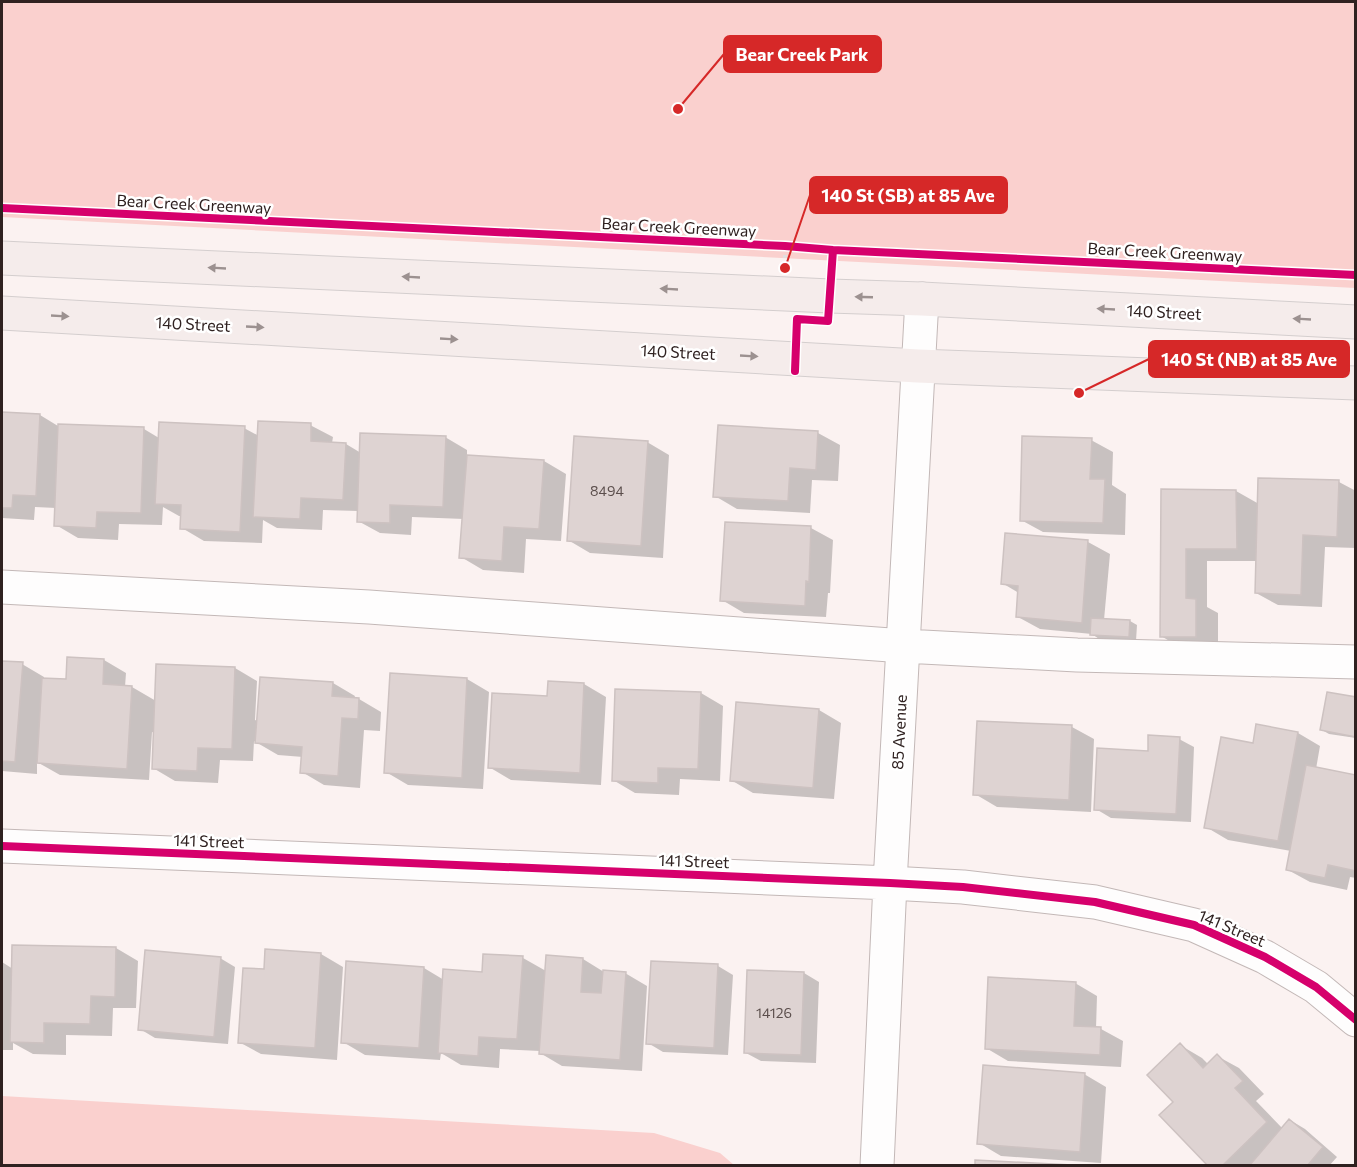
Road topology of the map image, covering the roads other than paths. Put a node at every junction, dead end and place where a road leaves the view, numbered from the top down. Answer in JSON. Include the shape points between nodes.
{"nodes":[{"id":1,"x":2,"y":258,"type":"edge"},
{"id":2,"x":922,"y":299,"type":"junction"},
{"id":3,"x":2,"y":313,"type":"edge"},
{"id":4,"x":1356,"y":322,"type":"edge"},
{"id":5,"x":918,"y":366,"type":"junction"},
{"id":6,"x":1356,"y":383,"type":"edge"},
{"id":7,"x":2,"y":587,"type":"edge"},
{"id":8,"x":904,"y":646,"type":"junction"},
{"id":9,"x":1356,"y":662,"type":"edge"},
{"id":10,"x":2,"y":846,"type":"edge"},
{"id":11,"x":890,"y":883,"type":"junction"},
{"id":12,"x":1356,"y":1020,"type":"edge"},
{"id":13,"x":877,"y":1166,"type":"edge"}],
"edges":[{"from":2,"to":1,"type":"main road","name":"140 Street","one_way":true},
{"from":4,"to":2,"type":"main road","name":"140 Street","one_way":true},
{"from":2,"to":5,"type":"street","name":"85 Avenue"},
{"from":3,"to":5,"type":"main road","name":"140 Street","one_way":true},
{"from":5,"to":6,"type":"main road","name":"140 Street"},
{"from":5,"to":8,"type":"street","name":"85 Avenue"},
{"from":7,"to":8,"type":"street","via":[[381,608]]},
{"from":8,"to":9,"type":"street"},
{"from":8,"to":11,"type":"street","name":"85 Avenue"},
{"from":10,"to":11,"type":"street","name":"141 Street"},
{"from":11,"to":12,"type":"street","name":"141 Street","via":[[1095,902],[1194,925],[1265,957],[1316,987]]},
{"from":11,"to":13,"type":"street","name":"85 Avenue"}]}
